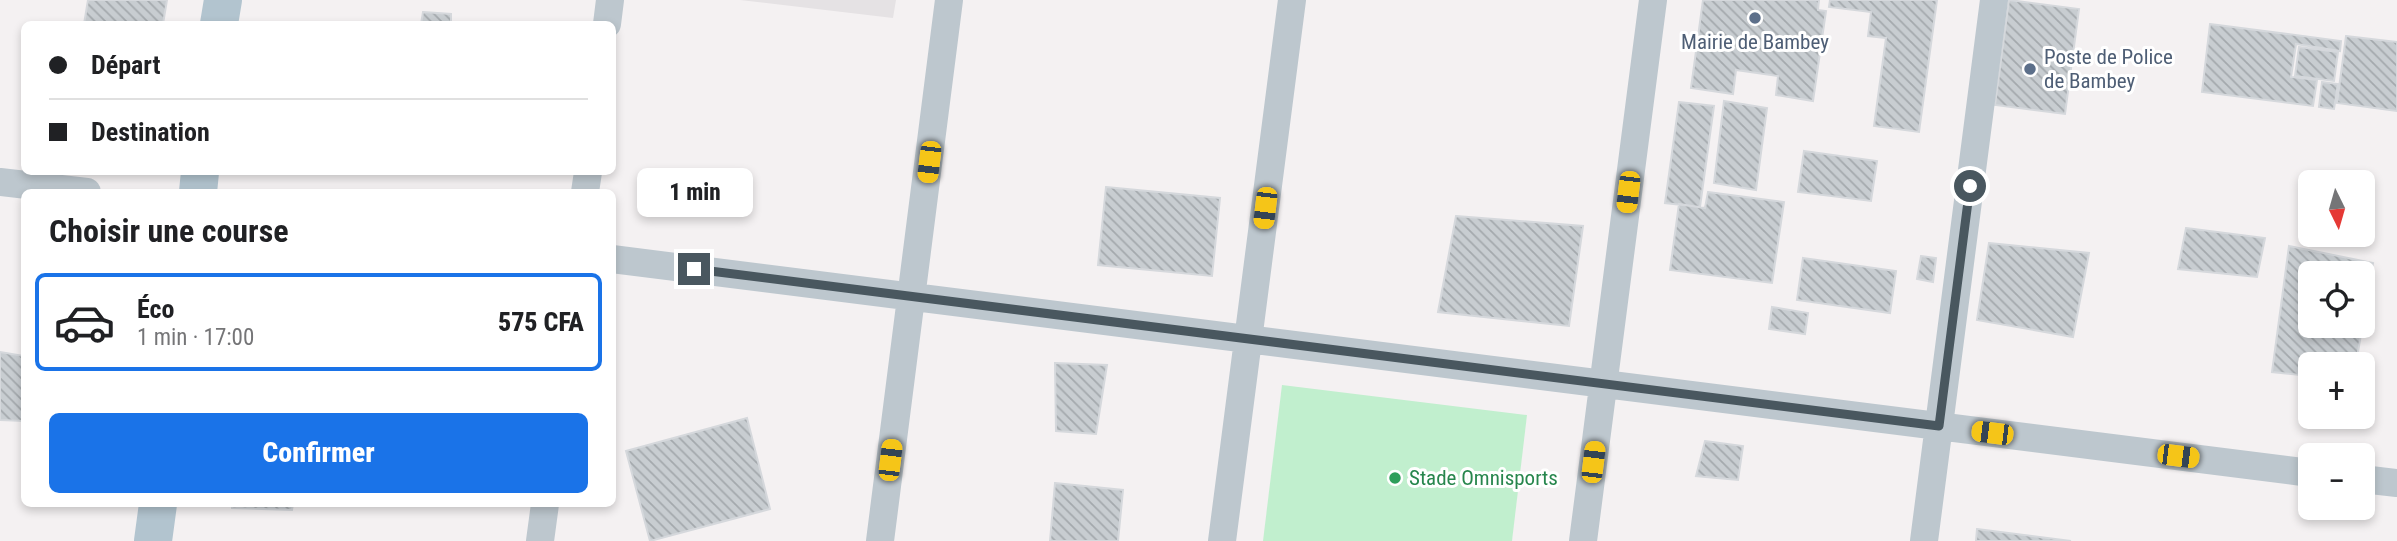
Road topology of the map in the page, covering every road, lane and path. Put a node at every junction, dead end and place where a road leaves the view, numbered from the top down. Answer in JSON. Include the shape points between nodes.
{"nodes":[{"id":1,"x":222,"y":0,"type":"edge"},
{"id":2,"x":610,"y":0,"type":"edge"},
{"id":3,"x":949,"y":0,"type":"edge"},
{"id":4,"x":1292,"y":0,"type":"edge"},
{"id":5,"x":1653,"y":0,"type":"edge"},
{"id":6,"x":1994,"y":0,"type":"edge"},
{"id":7,"x":219,"y":21,"type":"edge"},
{"id":8,"x":607,"y":21,"type":"edge"},
{"id":9,"x":0,"y":181,"type":"edge"},
{"id":10,"x":63,"y":189,"type":"edge"},
{"id":11,"x":616,"y":259,"type":"edge"},
{"id":12,"x":911,"y":296,"type":"junction"},
{"id":13,"x":1248,"y":339,"type":"junction"},
{"id":14,"x":1603,"y":383,"type":"junction"},
{"id":15,"x":1939,"y":426,"type":"junction"},
{"id":16,"x":2298,"y":471,"type":"edge"},
{"id":17,"x":2375,"y":480,"type":"edge"},
{"id":18,"x":2397,"y":483,"type":"edge"},
{"id":19,"x":158,"y":507,"type":"edge"},
{"id":20,"x":545,"y":507,"type":"edge"},
{"id":21,"x":153,"y":541,"type":"edge"},
{"id":22,"x":540,"y":541,"type":"edge"},
{"id":23,"x":880,"y":541,"type":"edge"},
{"id":24,"x":1222,"y":541,"type":"edge"},
{"id":25,"x":1583,"y":541,"type":"edge"},
{"id":26,"x":1924,"y":541,"type":"edge"}],
"edges":[{"from":1,"to":7,"type":"main road"},
{"from":2,"to":8,"type":"street"},
{"from":3,"to":12,"type":"street"},
{"from":4,"to":13,"type":"street"},
{"from":5,"to":14,"type":"street"},
{"from":6,"to":15,"type":"street"},
{"from":9,"to":10,"type":"street"},
{"from":11,"to":12,"type":"street"},
{"from":12,"to":13,"type":"street"},
{"from":12,"to":23,"type":"street"},
{"from":13,"to":14,"type":"street"},
{"from":13,"to":24,"type":"street"},
{"from":14,"to":15,"type":"street"},
{"from":14,"to":25,"type":"street"},
{"from":15,"to":16,"type":"street"},
{"from":15,"to":26,"type":"street"},
{"from":17,"to":18,"type":"street"},
{"from":19,"to":21,"type":"main road"},
{"from":20,"to":22,"type":"street"}]}
